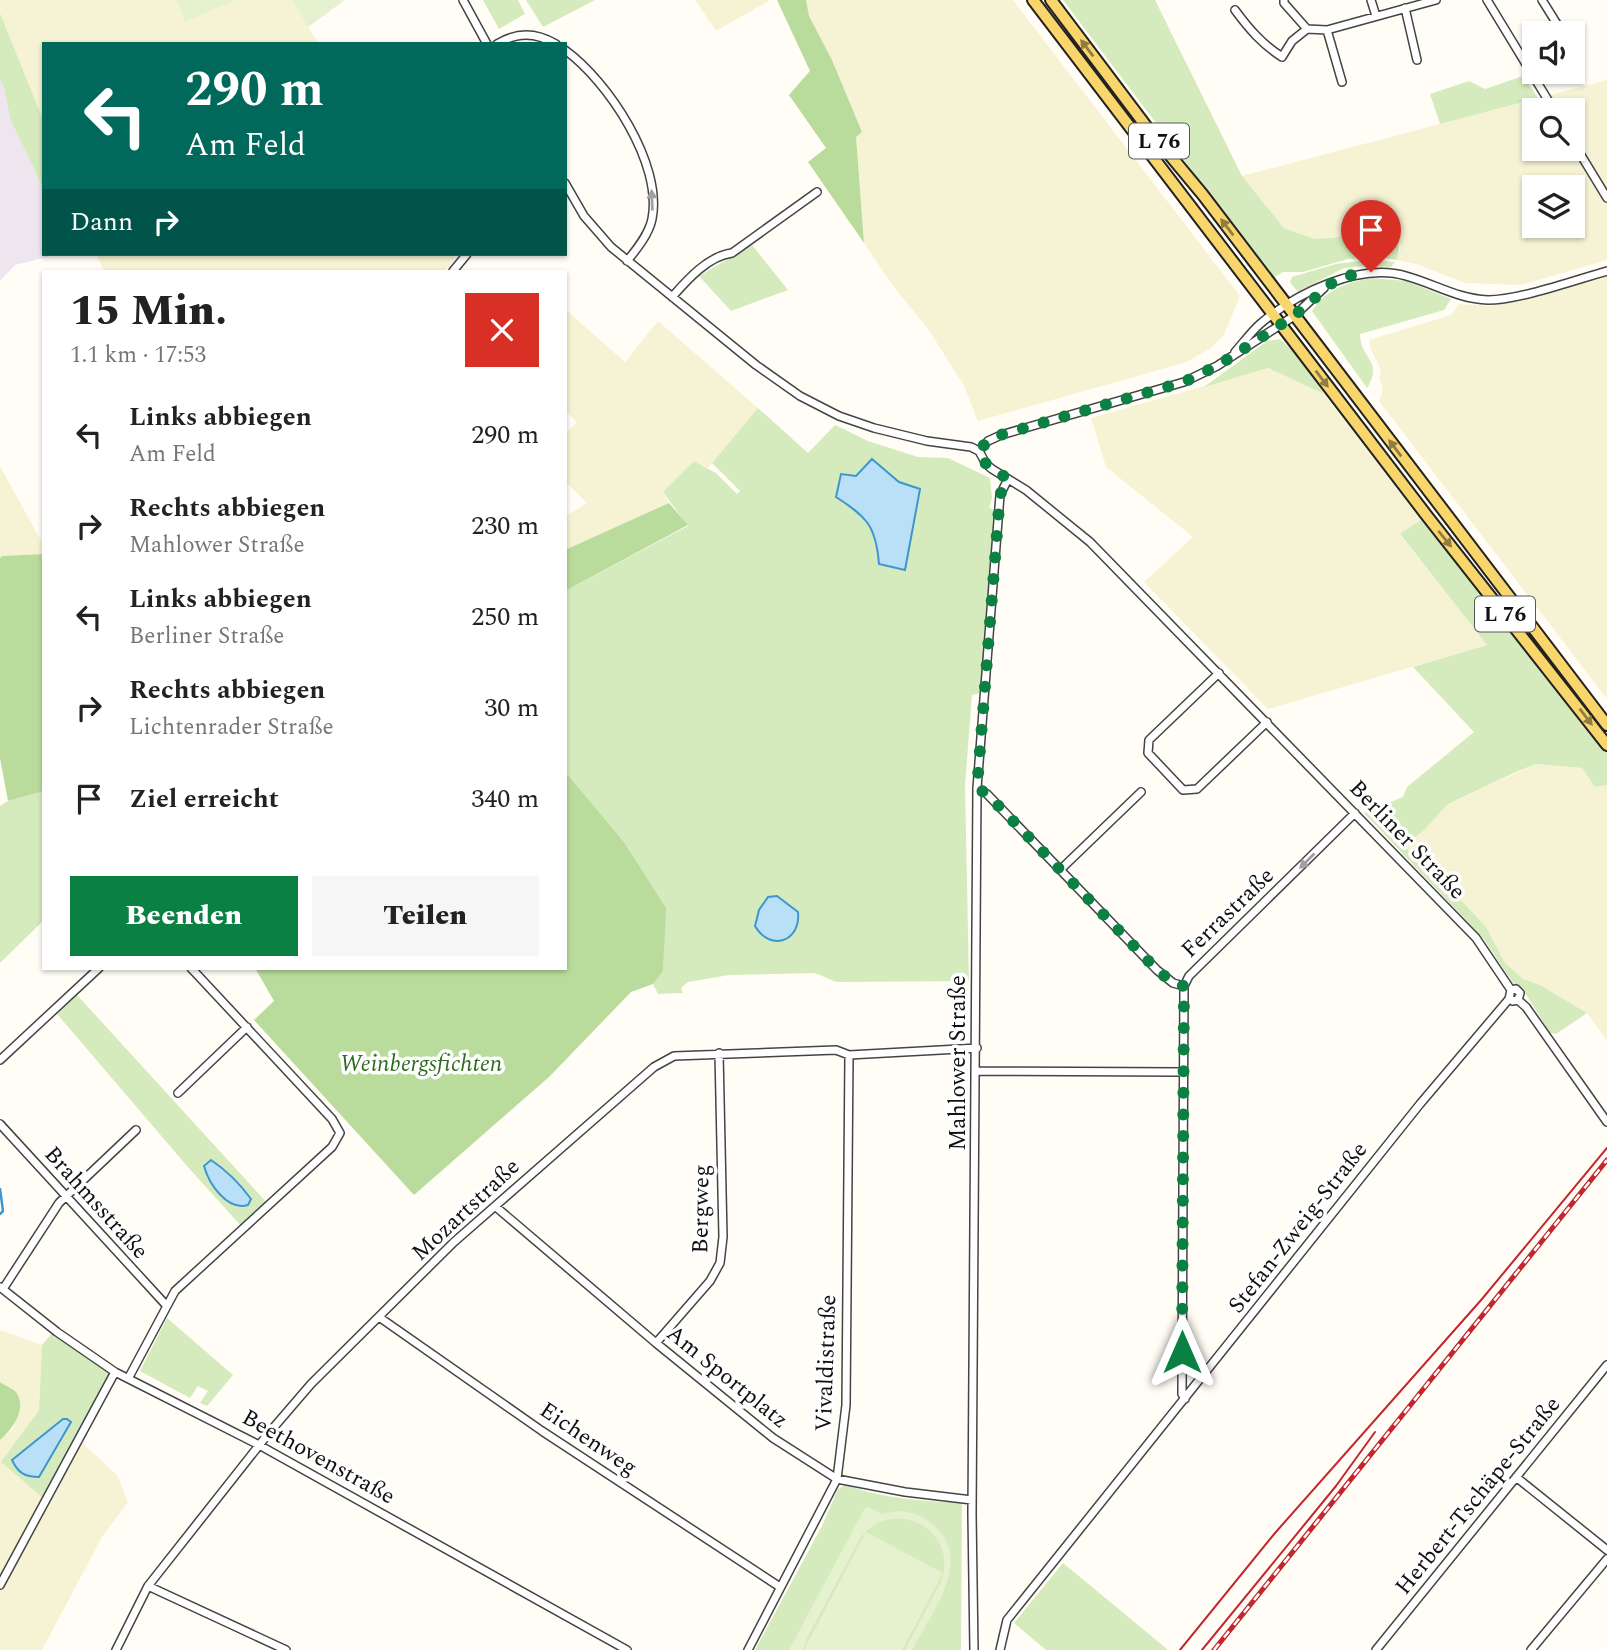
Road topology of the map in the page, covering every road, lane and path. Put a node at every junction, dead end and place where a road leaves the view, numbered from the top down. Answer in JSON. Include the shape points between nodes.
{"nodes":[{"id":1,"x":463,"y":0,"type":"edge"},
{"id":2,"x":1032,"y":0,"type":"edge"},
{"id":3,"x":1051,"y":0,"type":"edge"},
{"id":4,"x":1284,"y":0,"type":"edge"},
{"id":5,"x":1371,"y":0,"type":"edge"},
{"id":6,"x":1436,"y":0,"type":"edge"},
{"id":7,"x":1487,"y":0,"type":"edge"},
{"id":8,"x":1542,"y":0,"type":"edge"},
{"id":9,"x":1422,"y":2,"type":"edge"},
{"id":10,"x":1405,"y":8,"type":"junction"},
{"id":11,"x":1235,"y":10,"type":"dead end"},
{"id":12,"x":1376,"y":16,"type":"junction"},
{"id":13,"x":1555,"y":21,"type":"edge"},
{"id":14,"x":1307,"y":29,"type":"junction"},
{"id":15,"x":1327,"y":30,"type":"junction"},
{"id":16,"x":486,"y":42,"type":"edge"},
{"id":17,"x":500,"y":42,"type":"edge"},
{"id":18,"x":552,"y":42,"type":"edge"},
{"id":19,"x":567,"y":51,"type":"edge"},
{"id":20,"x":1417,"y":60,"type":"dead end"},
{"id":21,"x":1342,"y":82,"type":"dead end"},
{"id":22,"x":1547,"y":98,"type":"edge"},
{"id":23,"x":1585,"y":161,"type":"edge"},
{"id":24,"x":567,"y":186,"type":"edge"},
{"id":25,"x":817,"y":192,"type":"dead end"},
{"id":26,"x":1607,"y":198,"type":"edge"},
{"id":27,"x":465,"y":256,"type":"edge"},
{"id":28,"x":627,"y":261,"type":"junction"},
{"id":29,"x":454,"y":270,"type":"edge"},
{"id":30,"x":1607,"y":271,"type":"edge"},
{"id":31,"x":1325,"y":287,"type":"junction"},
{"id":32,"x":672,"y":297,"type":"junction"},
{"id":33,"x":1287,"y":306,"type":"junction"},
{"id":34,"x":1273,"y":315,"type":"junction"},
{"id":35,"x":1294,"y":316,"type":"junction"},
{"id":36,"x":1281,"y":325,"type":"junction"},
{"id":37,"x":1235,"y":352,"type":"junction"},
{"id":38,"x":979,"y":450,"type":"junction"},
{"id":39,"x":1008,"y":479,"type":"junction"},
{"id":40,"x":1219,"y":673,"type":"junction"},
{"id":41,"x":1267,"y":722,"type":"junction"},
{"id":42,"x":1607,"y":725,"type":"edge"},
{"id":43,"x":1607,"y":745,"type":"edge"},
{"id":44,"x":977,"y":788,"type":"junction"},
{"id":45,"x":1141,"y":792,"type":"dead end"},
{"id":46,"x":1355,"y":813,"type":"junction"},
{"id":47,"x":1060,"y":870,"type":"junction"},
{"id":48,"x":97,"y":970,"type":"edge"},
{"id":49,"x":193,"y":970,"type":"edge"},
{"id":50,"x":1184,"y":986,"type":"junction"},
{"id":51,"x":1510,"y":994,"type":"junction"},
{"id":52,"x":247,"y":1027,"type":"junction"},
{"id":53,"x":977,"y":1048,"type":"junction"},
{"id":54,"x":719,"y":1053,"type":"junction"},
{"id":55,"x":849,"y":1055,"type":"junction"},
{"id":56,"x":0,"y":1060,"type":"edge"},
{"id":57,"x":976,"y":1071,"type":"junction"},
{"id":58,"x":1183,"y":1072,"type":"junction"},
{"id":59,"x":178,"y":1093,"type":"dead end"},
{"id":60,"x":1607,"y":1122,"type":"edge"},
{"id":61,"x":0,"y":1124,"type":"edge"},
{"id":62,"x":136,"y":1130,"type":"dead end"},
{"id":63,"x":66,"y":1195,"type":"junction"},
{"id":64,"x":496,"y":1207,"type":"junction"},
{"id":65,"x":1,"y":1288,"type":"edge"},
{"id":66,"x":166,"y":1306,"type":"junction"},
{"id":67,"x":379,"y":1317,"type":"junction"},
{"id":68,"x":656,"y":1343,"type":"junction"},
{"id":69,"x":1607,"y":1365,"type":"edge"},
{"id":70,"x":116,"y":1372,"type":"junction"},
{"id":71,"x":129,"y":1377,"type":"junction"},
{"id":72,"x":1185,"y":1399,"type":"junction"},
{"id":73,"x":259,"y":1445,"type":"junction"},
{"id":74,"x":1516,"y":1477,"type":"junction"},
{"id":75,"x":837,"y":1479,"type":"junction"},
{"id":76,"x":972,"y":1500,"type":"junction"},
{"id":77,"x":1607,"y":1550,"type":"edge"},
{"id":78,"x":1607,"y":1559,"type":"edge"},
{"id":79,"x":0,"y":1585,"type":"edge"},
{"id":80,"x":148,"y":1586,"type":"junction"},
{"id":81,"x":780,"y":1587,"type":"junction"},
{"id":82,"x":116,"y":1650,"type":"edge"},
{"id":83,"x":286,"y":1650,"type":"edge"},
{"id":84,"x":626,"y":1650,"type":"edge"},
{"id":85,"x":748,"y":1650,"type":"edge"},
{"id":86,"x":974,"y":1650,"type":"edge"},
{"id":87,"x":1000,"y":1650,"type":"edge"},
{"id":88,"x":1376,"y":1650,"type":"edge"},
{"id":89,"x":1531,"y":1650,"type":"edge"}],
"edges":[{"from":1,"to":16,"type":"street"},
{"from":2,"to":34,"type":"main road","number":"L 76"},
{"from":33,"to":3,"type":"main road","number":"L 76","one_way":true},
{"from":4,"to":14,"type":"street"},
{"from":5,"to":12,"type":"street"},
{"from":6,"to":9,"type":"street"},
{"from":7,"to":22,"type":"street"},
{"from":8,"to":13,"type":"street"},
{"from":9,"to":10,"type":"street"},
{"from":10,"to":12,"type":"street"},
{"from":10,"to":20,"type":"street"},
{"from":11,"to":14,"type":"street","via":[[1266,47],[1282,57]]},
{"from":12,"to":15,"type":"street"},
{"from":14,"to":15,"type":"street"},
{"from":15,"to":21,"type":"street"},
{"from":17,"to":18,"type":"street","via":[[526,34]]},
{"from":28,"to":19,"type":"street","one_way":true,"via":[[649,231],[653,217],[649,172],[635,139],[603,88]]},
{"from":23,"to":26,"type":"street"},
{"from":24,"to":28,"type":"street","via":[[595,231]]},
{"from":25,"to":32,"type":"street","via":[[687,279]]},
{"from":27,"to":29,"type":"street"},
{"from":28,"to":32,"type":"street"},
{"from":30,"to":31,"type":"street","via":[[1490,300],[1458,297],[1406,275],[1383,272],[1346,276]]},
{"from":31,"to":33,"type":"street"},
{"from":31,"to":35,"type":"street"},
{"from":32,"to":38,"type":"street","via":[[783,384],[829,411],[892,433]]},
{"from":33,"to":34,"type":"street"},
{"from":33,"to":35,"type":"main road","number":"L 76"},
{"from":34,"to":36,"type":"main road","number":"L 76"},
{"from":34,"to":37,"type":"street"},
{"from":35,"to":36,"type":"street"},
{"from":42,"to":35,"type":"main road","number":"L 76","one_way":true},
{"from":36,"to":37,"type":"street"},
{"from":36,"to":43,"type":"main road","number":"L 76","one_way":true},
{"from":37,"to":38,"type":"street","via":[[1184,382],[1000,435]]},
{"from":38,"to":39,"type":"street","name":"Berliner Straße","via":[[986,464]]},
{"from":39,"to":40,"type":"street","name":"Berliner Straße","via":[[1090,541]]},
{"from":39,"to":44,"type":"street","name":"Mahlower Straße","via":[[1000,495]]},
{"from":40,"to":41,"type":"street","name":"Berliner Straße"},
{"from":40,"to":41,"type":"street","via":[[1149,740],[1148,752],[1183,790],[1197,789]]},
{"from":41,"to":46,"type":"street","name":"Berliner Straße"},
{"from":44,"to":47,"type":"street"},
{"from":44,"to":53,"type":"street","name":"Mahlower Straße"},
{"from":45,"to":47,"type":"street"},
{"from":46,"to":50,"type":"street","name":"Ferrastraße","one_way":true},
{"from":46,"to":51,"type":"street","name":"Berliner Straße","via":[[1476,938]]},
{"from":47,"to":50,"type":"street","via":[[1157,970]]},
{"from":48,"to":56,"type":"street"},
{"from":49,"to":52,"type":"street"},
{"from":50,"to":58,"type":"street","name":"Ferrastraße"},
{"from":51,"to":60,"type":"street","via":[[1513,1002],[1518,1000],[1526,1007]]},
{"from":51,"to":72,"type":"street","name":"Stefan-Zweig-Straße"},
{"from":52,"to":59,"type":"street"},
{"from":52,"to":66,"type":"street","via":[[340,1133],[332,1147],[180,1286]]},
{"from":53,"to":55,"type":"street","name":"Mozartstraße"},
{"from":53,"to":57,"type":"street","name":"Mahlower Straße"},
{"from":54,"to":55,"type":"street","name":"Mozartstraße","via":[[836,1050]]},
{"from":54,"to":64,"type":"street","name":"Mozartstraße","via":[[674,1055],[654,1067]]},
{"from":54,"to":68,"type":"street","name":"Bergweg","via":[[720,1263]]},
{"from":55,"to":75,"type":"street","name":"Vivaldistraße","via":[[846,1405]]},
{"from":57,"to":58,"type":"street"},
{"from":57,"to":76,"type":"street","name":"Mahlower Straße"},
{"from":58,"to":72,"type":"street","name":"Ferrastraße"},
{"from":61,"to":63,"type":"street","name":"Brahmsstraße"},
{"from":62,"to":63,"type":"street"},
{"from":63,"to":65,"type":"street"},
{"from":63,"to":66,"type":"street","name":"Brahmsstraße"},
{"from":64,"to":67,"type":"street","name":"Mozartstraße"},
{"from":64,"to":68,"type":"street","name":"Am Sportplatz"},
{"from":65,"to":70,"type":"street","name":"Beethovenstraße"},
{"from":66,"to":71,"type":"street"},
{"from":67,"to":73,"type":"street","name":"Mozartstraße","via":[[311,1384]]},
{"from":67,"to":81,"type":"street","name":"Eichenweg","via":[[542,1431]]},
{"from":68,"to":75,"type":"street","name":"Am Sportplatz","via":[[774,1438]]},
{"from":69,"to":74,"type":"street","name":"Herbert-Tschäpe-Straße"},
{"from":70,"to":71,"type":"street","name":"Beethovenstraße"},
{"from":70,"to":79,"type":"street"},
{"from":71,"to":73,"type":"street","name":"Beethovenstraße"},
{"from":72,"to":87,"type":"street","name":"Stefan-Zweig-Straße","via":[[1007,1619]]},
{"from":73,"to":80,"type":"street","name":"Mozartstraße"},
{"from":73,"to":84,"type":"street","name":"Beethovenstraße"},
{"from":74,"to":77,"type":"street"},
{"from":74,"to":88,"type":"street","name":"Herbert-Tschäpe-Straße"},
{"from":75,"to":76,"type":"street","name":"Am Sportplatz"},
{"from":75,"to":81,"type":"street","name":"Vivaldistraße"},
{"from":76,"to":86,"type":"street","name":"Mahlower Straße"},
{"from":78,"to":89,"type":"street"},
{"from":80,"to":82,"type":"street","name":"Mozartstraße"},
{"from":80,"to":83,"type":"street"},
{"from":81,"to":85,"type":"street","name":"Vivaldistraße"}]}
